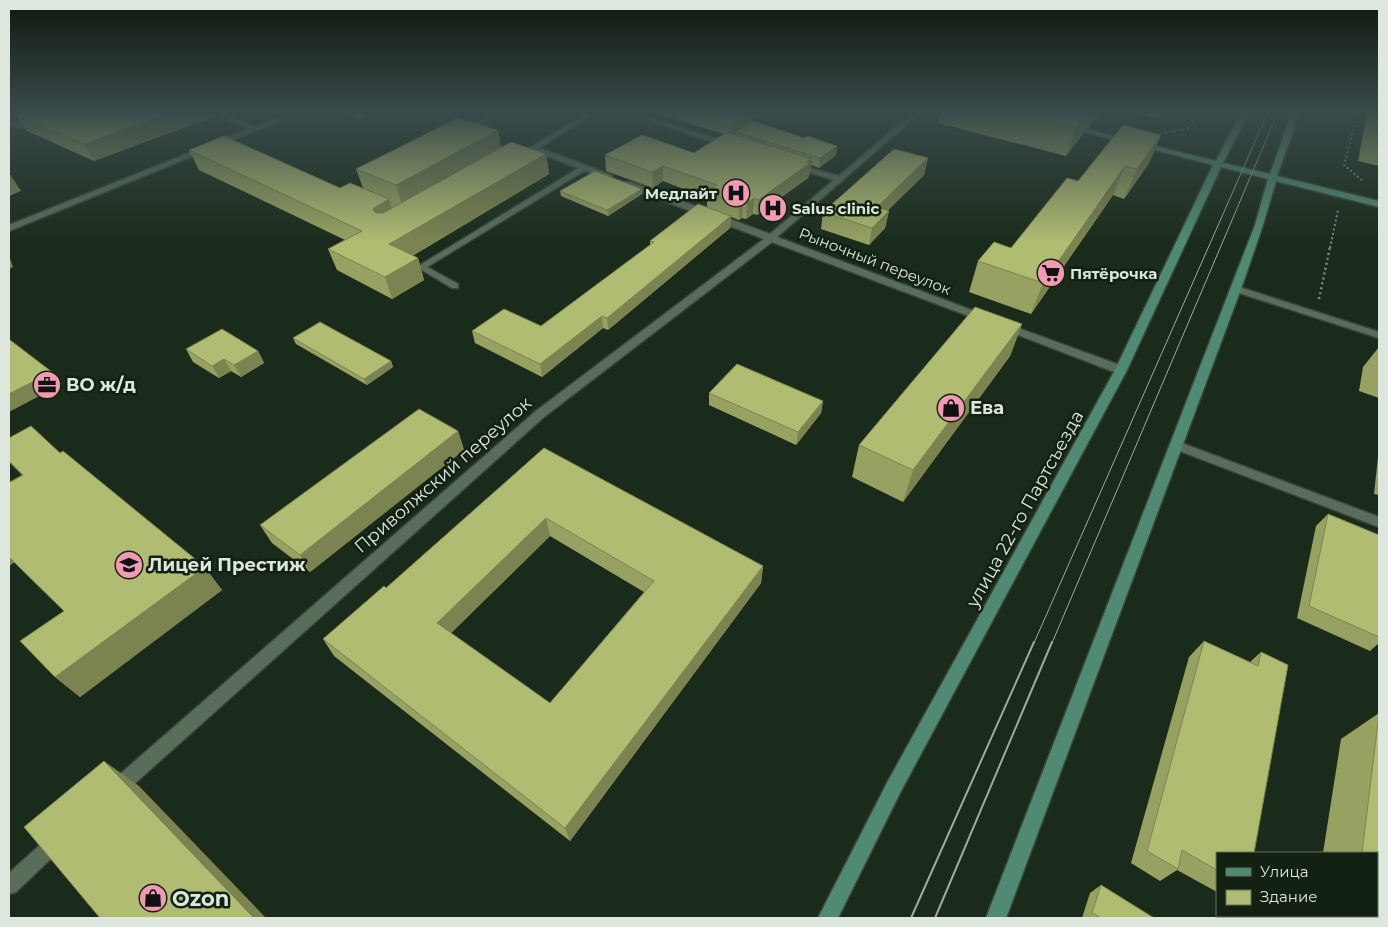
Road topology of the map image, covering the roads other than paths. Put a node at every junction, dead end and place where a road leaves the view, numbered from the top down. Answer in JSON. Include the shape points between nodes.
{"nodes":[{"id":1,"x":191,"y":155,"type":"edge"},
{"id":2,"x":543,"y":155,"type":"edge"},
{"id":3,"x":868,"y":155,"type":"edge"},
{"id":4,"x":1182,"y":155,"type":"edge"},
{"id":5,"x":1223,"y":155,"type":"edge"},
{"id":6,"x":1279,"y":155,"type":"edge"},
{"id":7,"x":784,"y":162,"type":"edge"},
{"id":8,"x":1218,"y":164,"type":"junction"},
{"id":9,"x":585,"y":168,"type":"junction"},
{"id":10,"x":1273,"y":177,"type":"junction"},
{"id":11,"x":840,"y":179,"type":"junction"},
{"id":12,"x":1379,"y":204,"type":"edge"},
{"id":13,"x":9,"y":228,"type":"edge"},
{"id":14,"x":771,"y":238,"type":"junction"},
{"id":15,"x":456,"y":286,"type":"dead end"},
{"id":16,"x":1236,"y":289,"type":"junction"},
{"id":17,"x":1379,"y":335,"type":"edge"},
{"id":18,"x":1121,"y":370,"type":"junction"},
{"id":19,"x":1176,"y":445,"type":"junction"},
{"id":20,"x":1379,"y":522,"type":"edge"},
{"id":21,"x":106,"y":798,"type":"edge"},
{"id":22,"x":69,"y":832,"type":"edge"},
{"id":23,"x":9,"y":884,"type":"edge"},
{"id":24,"x":828,"y":918,"type":"edge"},
{"id":25,"x":996,"y":918,"type":"edge"}],
"edges":[{"from":1,"to":13,"type":"street"},
{"from":2,"to":9,"type":"street","name":"Рыночный переулок"},
{"from":3,"to":11,"type":"street","name":"Приволжский переулок"},
{"from":4,"to":8,"type":"main road"},
{"from":5,"to":8,"type":"main road","name":"улица 22-го Партсъезда"},
{"from":6,"to":10,"type":"main road"},
{"from":7,"to":11,"type":"street"},
{"from":8,"to":10,"type":"main road"},
{"from":8,"to":18,"type":"main road","name":"улица 22-го Партсъезда"},
{"from":9,"to":14,"type":"street","name":"Рыночный переулок"},
{"from":9,"to":15,"type":"lane","via":[[421,267]]},
{"from":10,"to":12,"type":"main road"},
{"from":10,"to":16,"type":"main road"},
{"from":11,"to":14,"type":"street","name":"Приволжский переулок"},
{"from":14,"to":18,"type":"street","name":"Рыночный переулок"},
{"from":14,"to":21,"type":"street","name":"Приволжский переулок","via":[[540,414]]},
{"from":16,"to":17,"type":"lane"},
{"from":16,"to":19,"type":"main road"},
{"from":18,"to":24,"type":"main road","name":"улица 22-го Партсъезда","via":[[894,787]]},
{"from":19,"to":20,"type":"lane"},
{"from":19,"to":25,"type":"main road"},
{"from":22,"to":23,"type":"street"}]}
